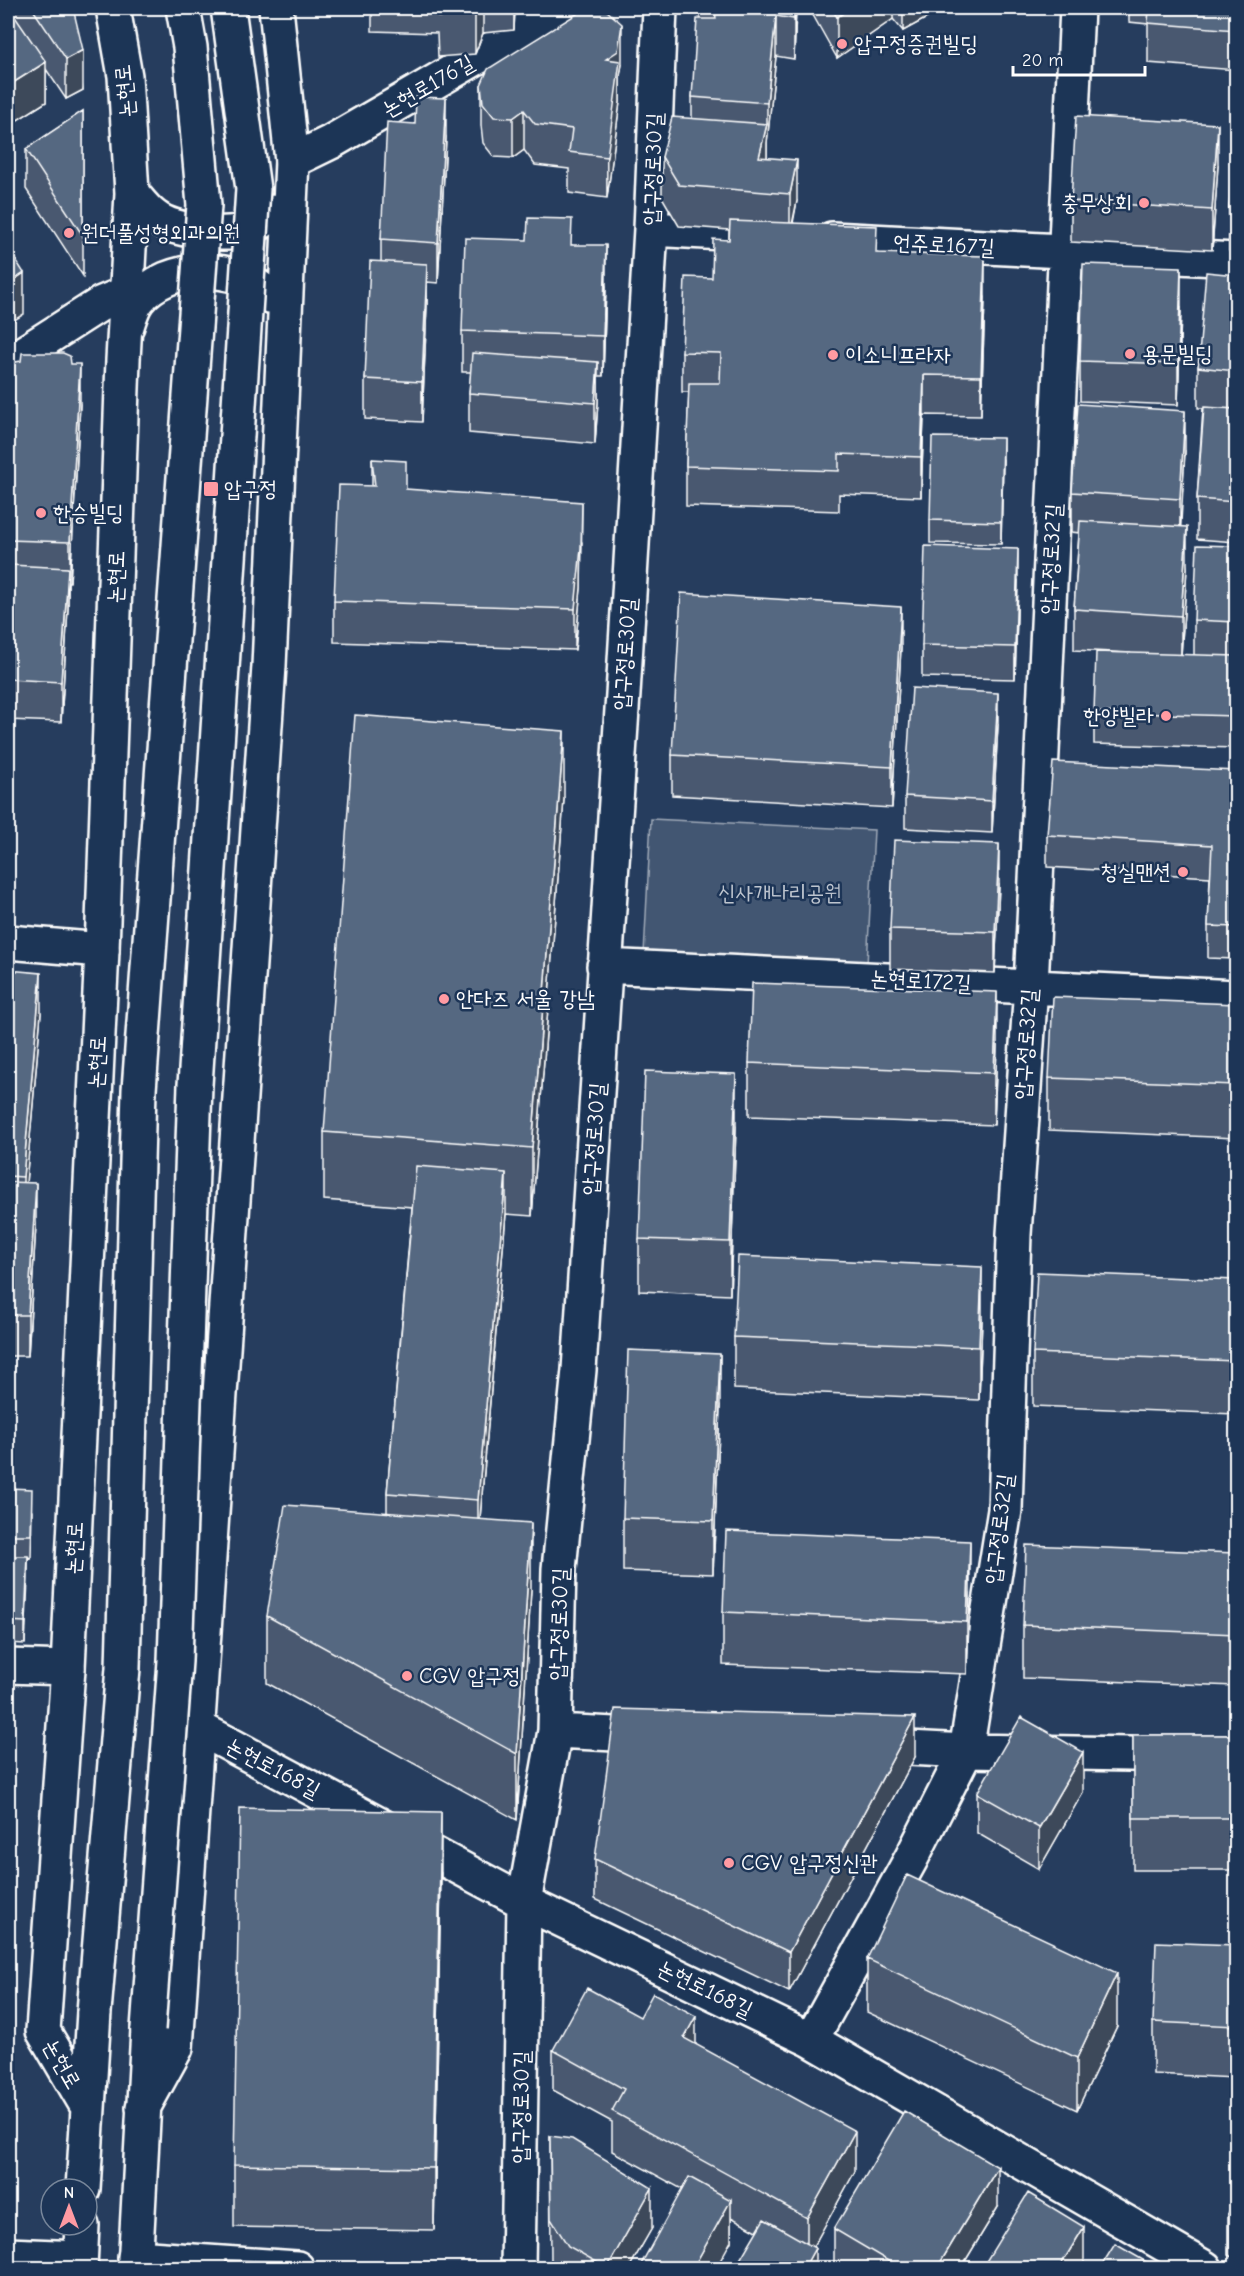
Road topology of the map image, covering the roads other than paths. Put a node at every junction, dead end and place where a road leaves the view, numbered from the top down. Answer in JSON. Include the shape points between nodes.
{"nodes":[{"id":1,"x":113,"y":8,"type":"edge"},
{"id":2,"x":183,"y":8,"type":"edge"},
{"id":3,"x":228,"y":8,"type":"edge"},
{"id":4,"x":276,"y":8,"type":"edge"},
{"id":5,"x":562,"y":8,"type":"edge"},
{"id":6,"x":660,"y":8,"type":"edge"},
{"id":7,"x":1077,"y":8,"type":"edge"},
{"id":8,"x":292,"y":161,"type":"junction"},
{"id":9,"x":132,"y":193,"type":"junction"},
{"id":10,"x":290,"y":197,"type":"junction"},
{"id":11,"x":651,"y":229,"type":"junction"},
{"id":12,"x":1066,"y":252,"type":"junction"},
{"id":13,"x":1236,"y":260,"type":"edge"},
{"id":14,"x":126,"y":293,"type":"junction"},
{"id":15,"x":284,"y":323,"type":"junction"},
{"id":16,"x":125,"y":331,"type":"junction"},
{"id":17,"x":8,"y":363,"type":"edge"},
{"id":18,"x":8,"y":942,"type":"edge"},
{"id":19,"x":102,"y":950,"type":"junction"},
{"id":20,"x":604,"y":966,"type":"junction"},
{"id":21,"x":1030,"y":986,"type":"junction"},
{"id":22,"x":1236,"y":998,"type":"edge"},
{"id":23,"x":8,"y":1666,"type":"edge"},
{"id":24,"x":68,"y":1668,"type":"junction"},
{"id":25,"x":196,"y":1727,"type":"junction"},
{"id":26,"x":555,"y":1731,"type":"junction"},
{"id":27,"x":684,"y":1737,"type":"edge"},
{"id":28,"x":837,"y":1744,"type":"edge"},
{"id":29,"x":966,"y":1750,"type":"junction"},
{"id":30,"x":1236,"y":1756,"type":"edge"},
{"id":31,"x":524,"y":1902,"type":"junction"},
{"id":32,"x":811,"y":2040,"type":"junction"},
{"id":33,"x":87,"y":2106,"type":"junction"},
{"id":34,"x":143,"y":2108,"type":"junction"},
{"id":35,"x":84,"y":2177,"type":"edge"},
{"id":36,"x":81,"y":2237,"type":"edge"},
{"id":37,"x":8,"y":2255,"type":"edge"},
{"id":38,"x":80,"y":2263,"type":"edge"},
{"id":39,"x":135,"y":2263,"type":"edge"},
{"id":40,"x":297,"y":2268,"type":"edge"},
{"id":41,"x":518,"y":2268,"type":"edge"},
{"id":42,"x":1205,"y":2268,"type":"edge"}],
"edges":[{"from":1,"to":9,"type":"main road","name":"논현로","via":[[125,76]]},
{"from":2,"to":33,"type":"main road","name":"논현로","bridge":true,"via":[[204,205],[139,1090],[123,1668]]},
{"from":3,"to":34,"type":"main road","bridge":true,"via":[[253,189],[195,1085],[175,1661]]},
{"from":4,"to":8,"type":"main road"},
{"from":5,"to":8,"type":"main road","name":"논현로176길"},
{"from":6,"to":11,"type":"main road","name":"압구정로30길"},
{"from":7,"to":12,"type":"main road","name":"압구정로32길"},
{"from":8,"to":10,"type":"main road"},
{"from":9,"to":10,"type":"main road","via":[[156,218],[175,226],[222,233],[244,231],[263,222]]},
{"from":9,"to":14,"type":"main road","name":"논현로"},
{"from":10,"to":15,"type":"main road"},
{"from":11,"to":12,"type":"main road","name":"언주로167길"},
{"from":11,"to":20,"type":"main road","name":"압구정로30길"},
{"from":12,"to":13,"type":"main road","name":"언주로167길"},
{"from":12,"to":21,"type":"main road","name":"압구정로32길"},
{"from":14,"to":16,"type":"main road","name":"논현로"},
{"from":14,"to":17,"type":"main road","via":[[102,303]]},
{"from":15,"to":16,"type":"main road","via":[[275,303],[241,276],[181,274],[139,299]]},
{"from":15,"to":25,"type":"main road","via":[[269,666]]},
{"from":16,"to":19,"type":"main road","name":"논현로"},
{"from":18,"to":19,"type":"main road"},
{"from":19,"to":24,"type":"main road","name":"논현로"},
{"from":20,"to":21,"type":"main road","name":"논현로172길"},
{"from":20,"to":26,"type":"main road","name":"압구정로30길","via":[[579,1370],[560,1569]]},
{"from":21,"to":22,"type":"main road","name":"논현로172길"},
{"from":21,"to":29,"type":"main road","name":"압구정로32길","via":[[1014,1234],[1005,1510]]},
{"from":23,"to":24,"type":"main road"},
{"from":24,"to":33,"type":"main road","name":"논현로","via":[[43,2031]]},
{"from":25,"to":31,"type":"main road","name":"논현로168길"},
{"from":25,"to":34,"type":"main road","via":[[176,2048]]},
{"from":26,"to":27,"type":"main road"},
{"from":26,"to":31,"type":"main road","name":"압구정로30길"},
{"from":28,"to":29,"type":"main road"},
{"from":29,"to":30,"type":"main road"},
{"from":29,"to":32,"type":"main road","name":"압구정로32길"},
{"from":31,"to":32,"type":"main road","name":"논현로168길"},
{"from":31,"to":41,"type":"main road","name":"압구정로30길"},
{"from":32,"to":42,"type":"main road","name":"논현로168길"},
{"from":33,"to":35,"type":"main road","name":"논현로"},
{"from":34,"to":39,"type":"main road"},
{"from":36,"to":38,"type":"main road"},
{"from":37,"to":38,"type":"main road"},
{"from":39,"to":40,"type":"main road"}]}
